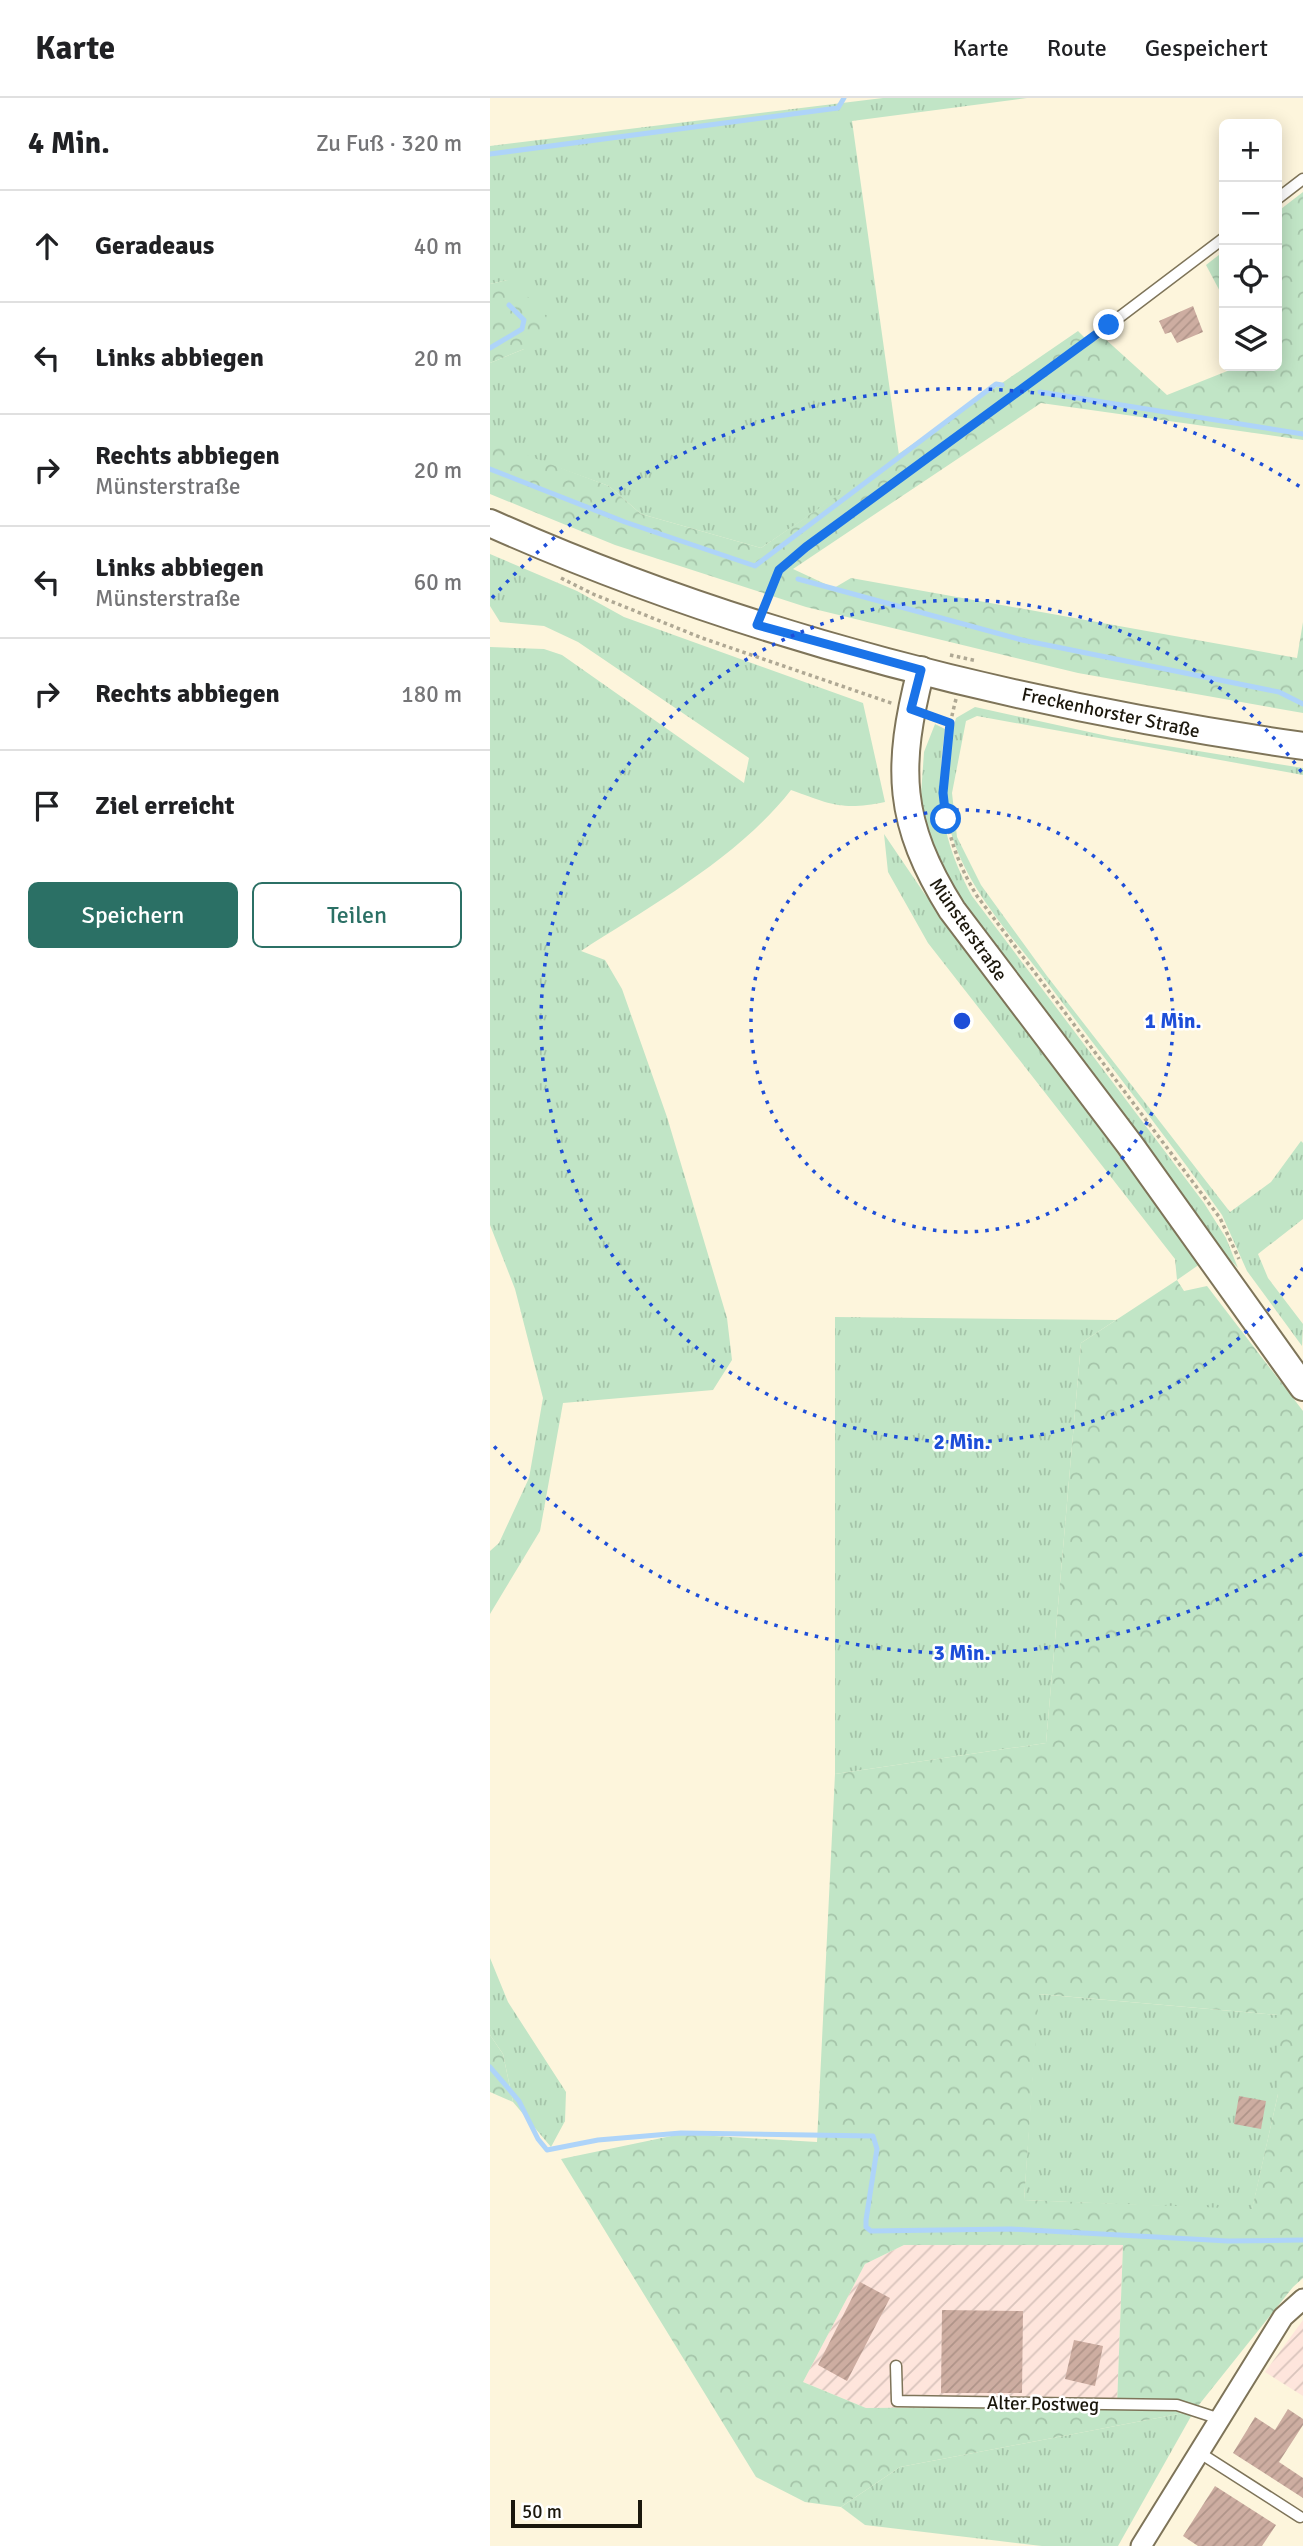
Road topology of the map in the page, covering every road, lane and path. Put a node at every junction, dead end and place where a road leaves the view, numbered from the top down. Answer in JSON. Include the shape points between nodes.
{"nodes":[{"id":1,"x":1303,"y":179,"type":"edge"},
{"id":2,"x":1282,"y":195,"type":"edge"},
{"id":3,"x":1219,"y":242,"type":"edge"},
{"id":4,"x":1109,"y":325,"type":"joint"},
{"id":5,"x":490,"y":523,"type":"edge"},
{"id":6,"x":559,"y":577,"type":"dead end"},
{"id":7,"x":757,"y":625,"type":"junction"},
{"id":8,"x":964,"y":668,"type":"junction"},
{"id":9,"x":921,"y":670,"type":"junction"},
{"id":10,"x":911,"y":709,"type":"junction"},
{"id":11,"x":950,"y":723,"type":"junction"},
{"id":12,"x":1303,"y":746,"type":"edge"},
{"id":13,"x":1242,"y":1268,"type":"dead end"},
{"id":14,"x":1303,"y":1387,"type":"edge"},
{"id":15,"x":1303,"y":2298,"type":"edge"},
{"id":16,"x":896,"y":2366,"type":"dead end"},
{"id":17,"x":1221,"y":2419,"type":"junction"},
{"id":18,"x":1199,"y":2453,"type":"junction"},
{"id":19,"x":1300,"y":2517,"type":"dead end"},
{"id":20,"x":1141,"y":2546,"type":"edge"}],
"edges":[{"from":1,"to":2,"type":"lane"},
{"from":3,"to":4,"type":"lane"},
{"from":4,"to":7,"type":"path","via":[[779,570]]},
{"from":5,"to":7,"type":"main road","via":[[583,563]]},
{"from":6,"to":10,"type":"path","via":[[702,638]]},
{"from":7,"to":9,"type":"main road"},
{"from":8,"to":9,"type":"main road","name":"Freckenhorster Straße"},
{"from":8,"to":11,"type":"path"},
{"from":8,"to":12,"type":"main road","name":"Freckenhorster Straße","via":[[1174,726]]},
{"from":9,"to":10,"type":"main road","name":"Münsterstraße"},
{"from":10,"to":11,"type":"path"},
{"from":10,"to":14,"type":"main road","name":"Münsterstraße","via":[[904,783],[919,849],[933,881]]},
{"from":11,"to":13,"type":"path","via":[[943,793],[949,839],[961,869],[1220,1218]]},
{"from":15,"to":17,"type":"street","via":[[1283,2317]]},
{"from":16,"to":17,"type":"lane","name":"Alter Postweg","via":[[897,2401],[1177,2405]]},
{"from":17,"to":18,"type":"street"},
{"from":18,"to":19,"type":"lane"},
{"from":18,"to":20,"type":"street"}]}
